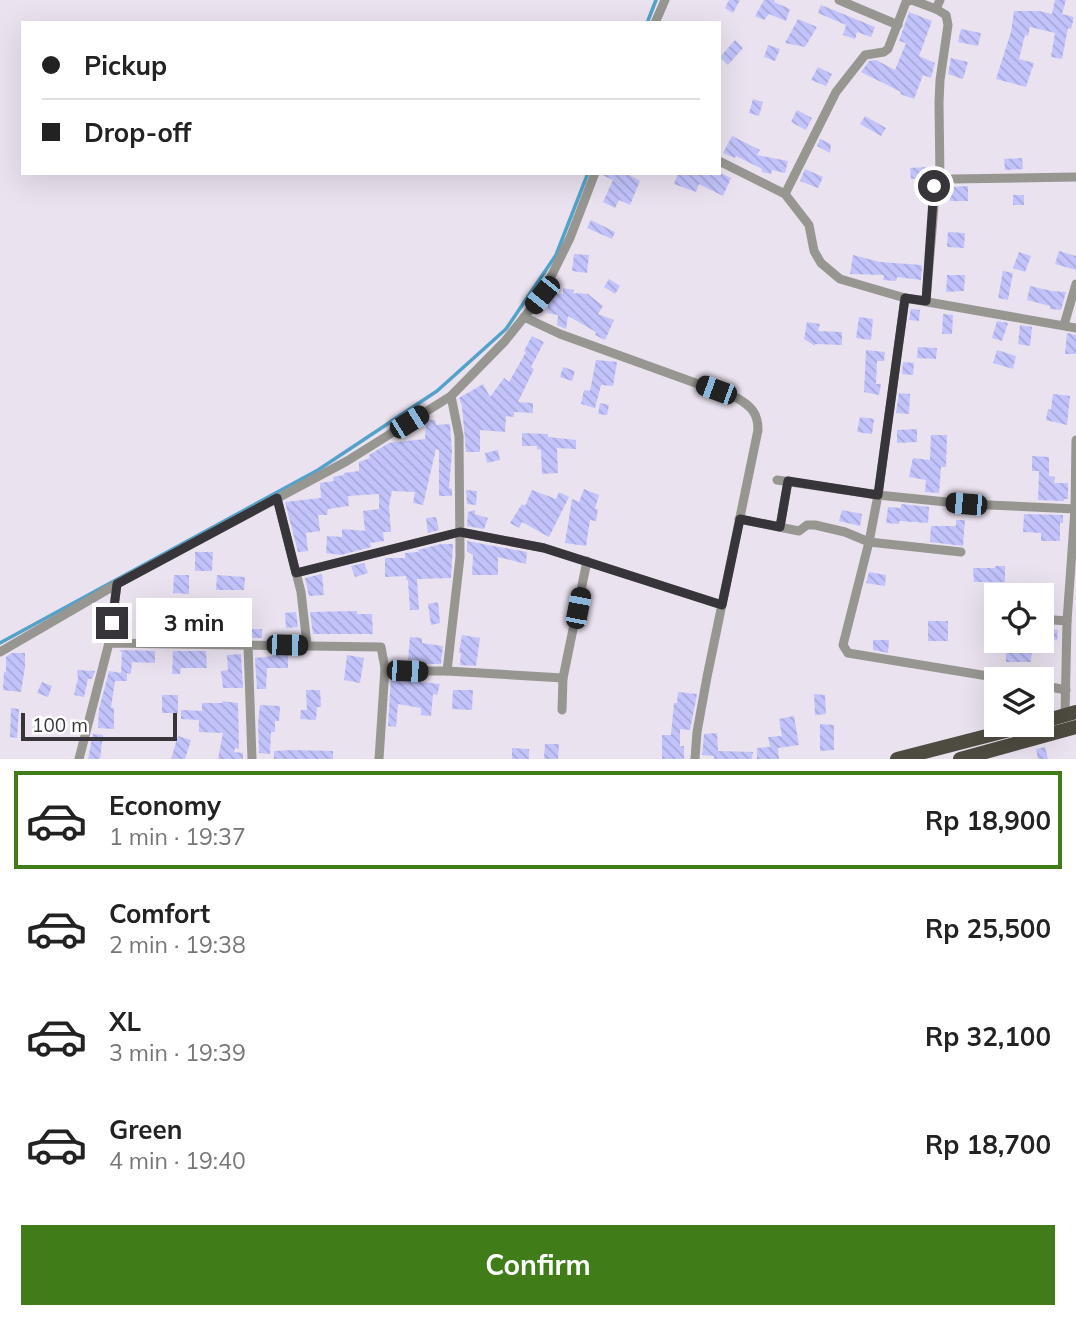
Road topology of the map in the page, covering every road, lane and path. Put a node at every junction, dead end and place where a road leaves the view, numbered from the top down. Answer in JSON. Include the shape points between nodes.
{"nodes":[{"id":1,"x":665,"y":0,"type":"edge"},
{"id":2,"x":839,"y":0,"type":"edge"},
{"id":3,"x":911,"y":0,"type":"edge"},
{"id":4,"x":938,"y":4,"type":"edge"},
{"id":5,"x":656,"y":21,"type":"edge"},
{"id":6,"x":898,"y":25,"type":"junction"},
{"id":7,"x":721,"y":163,"type":"edge"},
{"id":8,"x":594,"y":175,"type":"edge"},
{"id":9,"x":1076,"y":177,"type":"edge"},
{"id":10,"x":940,"y":180,"type":"junction"},
{"id":11,"x":785,"y":194,"type":"junction"},
{"id":12,"x":1076,"y":284,"type":"edge"},
{"id":13,"x":905,"y":298,"type":"junction"},
{"id":14,"x":926,"y":301,"type":"junction"},
{"id":15,"x":524,"y":317,"type":"junction"},
{"id":16,"x":1064,"y":326,"type":"junction"},
{"id":17,"x":1076,"y":328,"type":"edge"},
{"id":18,"x":451,"y":396,"type":"junction"},
{"id":19,"x":1076,"y":440,"type":"edge"},
{"id":20,"x":776,"y":480,"type":"dead end"},
{"id":21,"x":788,"y":481,"type":"junction"},
{"id":22,"x":878,"y":495,"type":"junction"},
{"id":23,"x":277,"y":498,"type":"junction"},
{"id":24,"x":1076,"y":509,"type":"edge"},
{"id":25,"x":740,"y":519,"type":"junction"},
{"id":26,"x":780,"y":527,"type":"junction"},
{"id":27,"x":460,"y":532,"type":"junction"},
{"id":28,"x":869,"y":542,"type":"junction"},
{"id":29,"x":961,"y":552,"type":"dead end"},
{"id":30,"x":587,"y":561,"type":"junction"},
{"id":31,"x":296,"y":573,"type":"junction"},
{"id":32,"x":117,"y":584,"type":"junction"},
{"id":33,"x":722,"y":605,"type":"junction"},
{"id":34,"x":1054,"y":620,"type":"edge"},
{"id":35,"x":1067,"y":621,"type":"junction"},
{"id":36,"x":109,"y":643,"type":"junction"},
{"id":37,"x":248,"y":645,"type":"junction"},
{"id":38,"x":307,"y":645,"type":"junction"},
{"id":39,"x":0,"y":652,"type":"edge"},
{"id":40,"x":385,"y":668,"type":"junction"},
{"id":41,"x":447,"y":671,"type":"junction"},
{"id":42,"x":984,"y":675,"type":"edge"},
{"id":43,"x":564,"y":678,"type":"junction"},
{"id":44,"x":1054,"y":688,"type":"edge"},
{"id":45,"x":1066,"y":690,"type":"junction"},
{"id":46,"x":562,"y":710,"type":"dead end"},
{"id":47,"x":1070,"y":713,"type":"edge"},
{"id":48,"x":1076,"y":727,"type":"edge"},
{"id":49,"x":984,"y":737,"type":"edge"},
{"id":50,"x":79,"y":759,"type":"edge"},
{"id":51,"x":252,"y":759,"type":"edge"},
{"id":52,"x":379,"y":759,"type":"edge"},
{"id":53,"x":695,"y":759,"type":"edge"},
{"id":54,"x":897,"y":759,"type":"edge"},
{"id":55,"x":960,"y":759,"type":"edge"}],
"edges":[{"from":1,"to":5,"type":"street"},
{"from":2,"to":6,"type":"street"},
{"from":3,"to":4,"type":"street"},
{"from":3,"to":6,"type":"street","via":[[906,2]]},
{"from":4,"to":10,"type":"street","via":[[948,25],[940,80]]},
{"from":6,"to":11,"type":"street","via":[[888,49],[865,55],[836,92]]},
{"from":7,"to":11,"type":"street"},
{"from":8,"to":15,"type":"street","via":[[559,261],[542,295]]},
{"from":9,"to":10,"type":"street"},
{"from":10,"to":14,"type":"street","via":[[934,186]]},
{"from":11,"to":13,"type":"street","via":[[808,225],[821,263],[840,279]]},
{"from":12,"to":16,"type":"street"},
{"from":13,"to":14,"type":"street"},
{"from":13,"to":22,"type":"street"},
{"from":14,"to":16,"type":"street"},
{"from":15,"to":18,"type":"street"},
{"from":15,"to":25,"type":"street","via":[[746,403],[756,414],[758,430]]},
{"from":16,"to":17,"type":"street"},
{"from":18,"to":23,"type":"street"},
{"from":18,"to":27,"type":"street","via":[[459,436]]},
{"from":19,"to":24,"type":"street"},
{"from":20,"to":21,"type":"street"},
{"from":21,"to":22,"type":"street"},
{"from":21,"to":26,"type":"street"},
{"from":22,"to":24,"type":"street"},
{"from":22,"to":28,"type":"street"},
{"from":23,"to":31,"type":"street"},
{"from":23,"to":32,"type":"street"},
{"from":24,"to":35,"type":"street"},
{"from":25,"to":26,"type":"street"},
{"from":25,"to":33,"type":"street"},
{"from":26,"to":28,"type":"street","via":[[799,531],[815,525]]},
{"from":27,"to":30,"type":"street"},
{"from":27,"to":31,"type":"street"},
{"from":27,"to":41,"type":"street"},
{"from":28,"to":29,"type":"street"},
{"from":28,"to":42,"type":"street","via":[[845,650]]},
{"from":30,"to":33,"type":"street"},
{"from":30,"to":43,"type":"street"},
{"from":31,"to":38,"type":"street"},
{"from":32,"to":36,"type":"street"},
{"from":32,"to":39,"type":"street"},
{"from":33,"to":53,"type":"street"},
{"from":34,"to":35,"type":"street"},
{"from":35,"to":45,"type":"street"},
{"from":36,"to":37,"type":"street"},
{"from":36,"to":50,"type":"street"},
{"from":37,"to":38,"type":"street"},
{"from":37,"to":51,"type":"street"},
{"from":38,"to":40,"type":"street","via":[[381,648]]},
{"from":40,"to":41,"type":"street"},
{"from":40,"to":52,"type":"street"},
{"from":41,"to":43,"type":"street"},
{"from":43,"to":46,"type":"street"},
{"from":44,"to":45,"type":"street"},
{"from":45,"to":47,"type":"street"},
{"from":48,"to":55,"type":"highway"},
{"from":49,"to":54,"type":"highway"}]}
